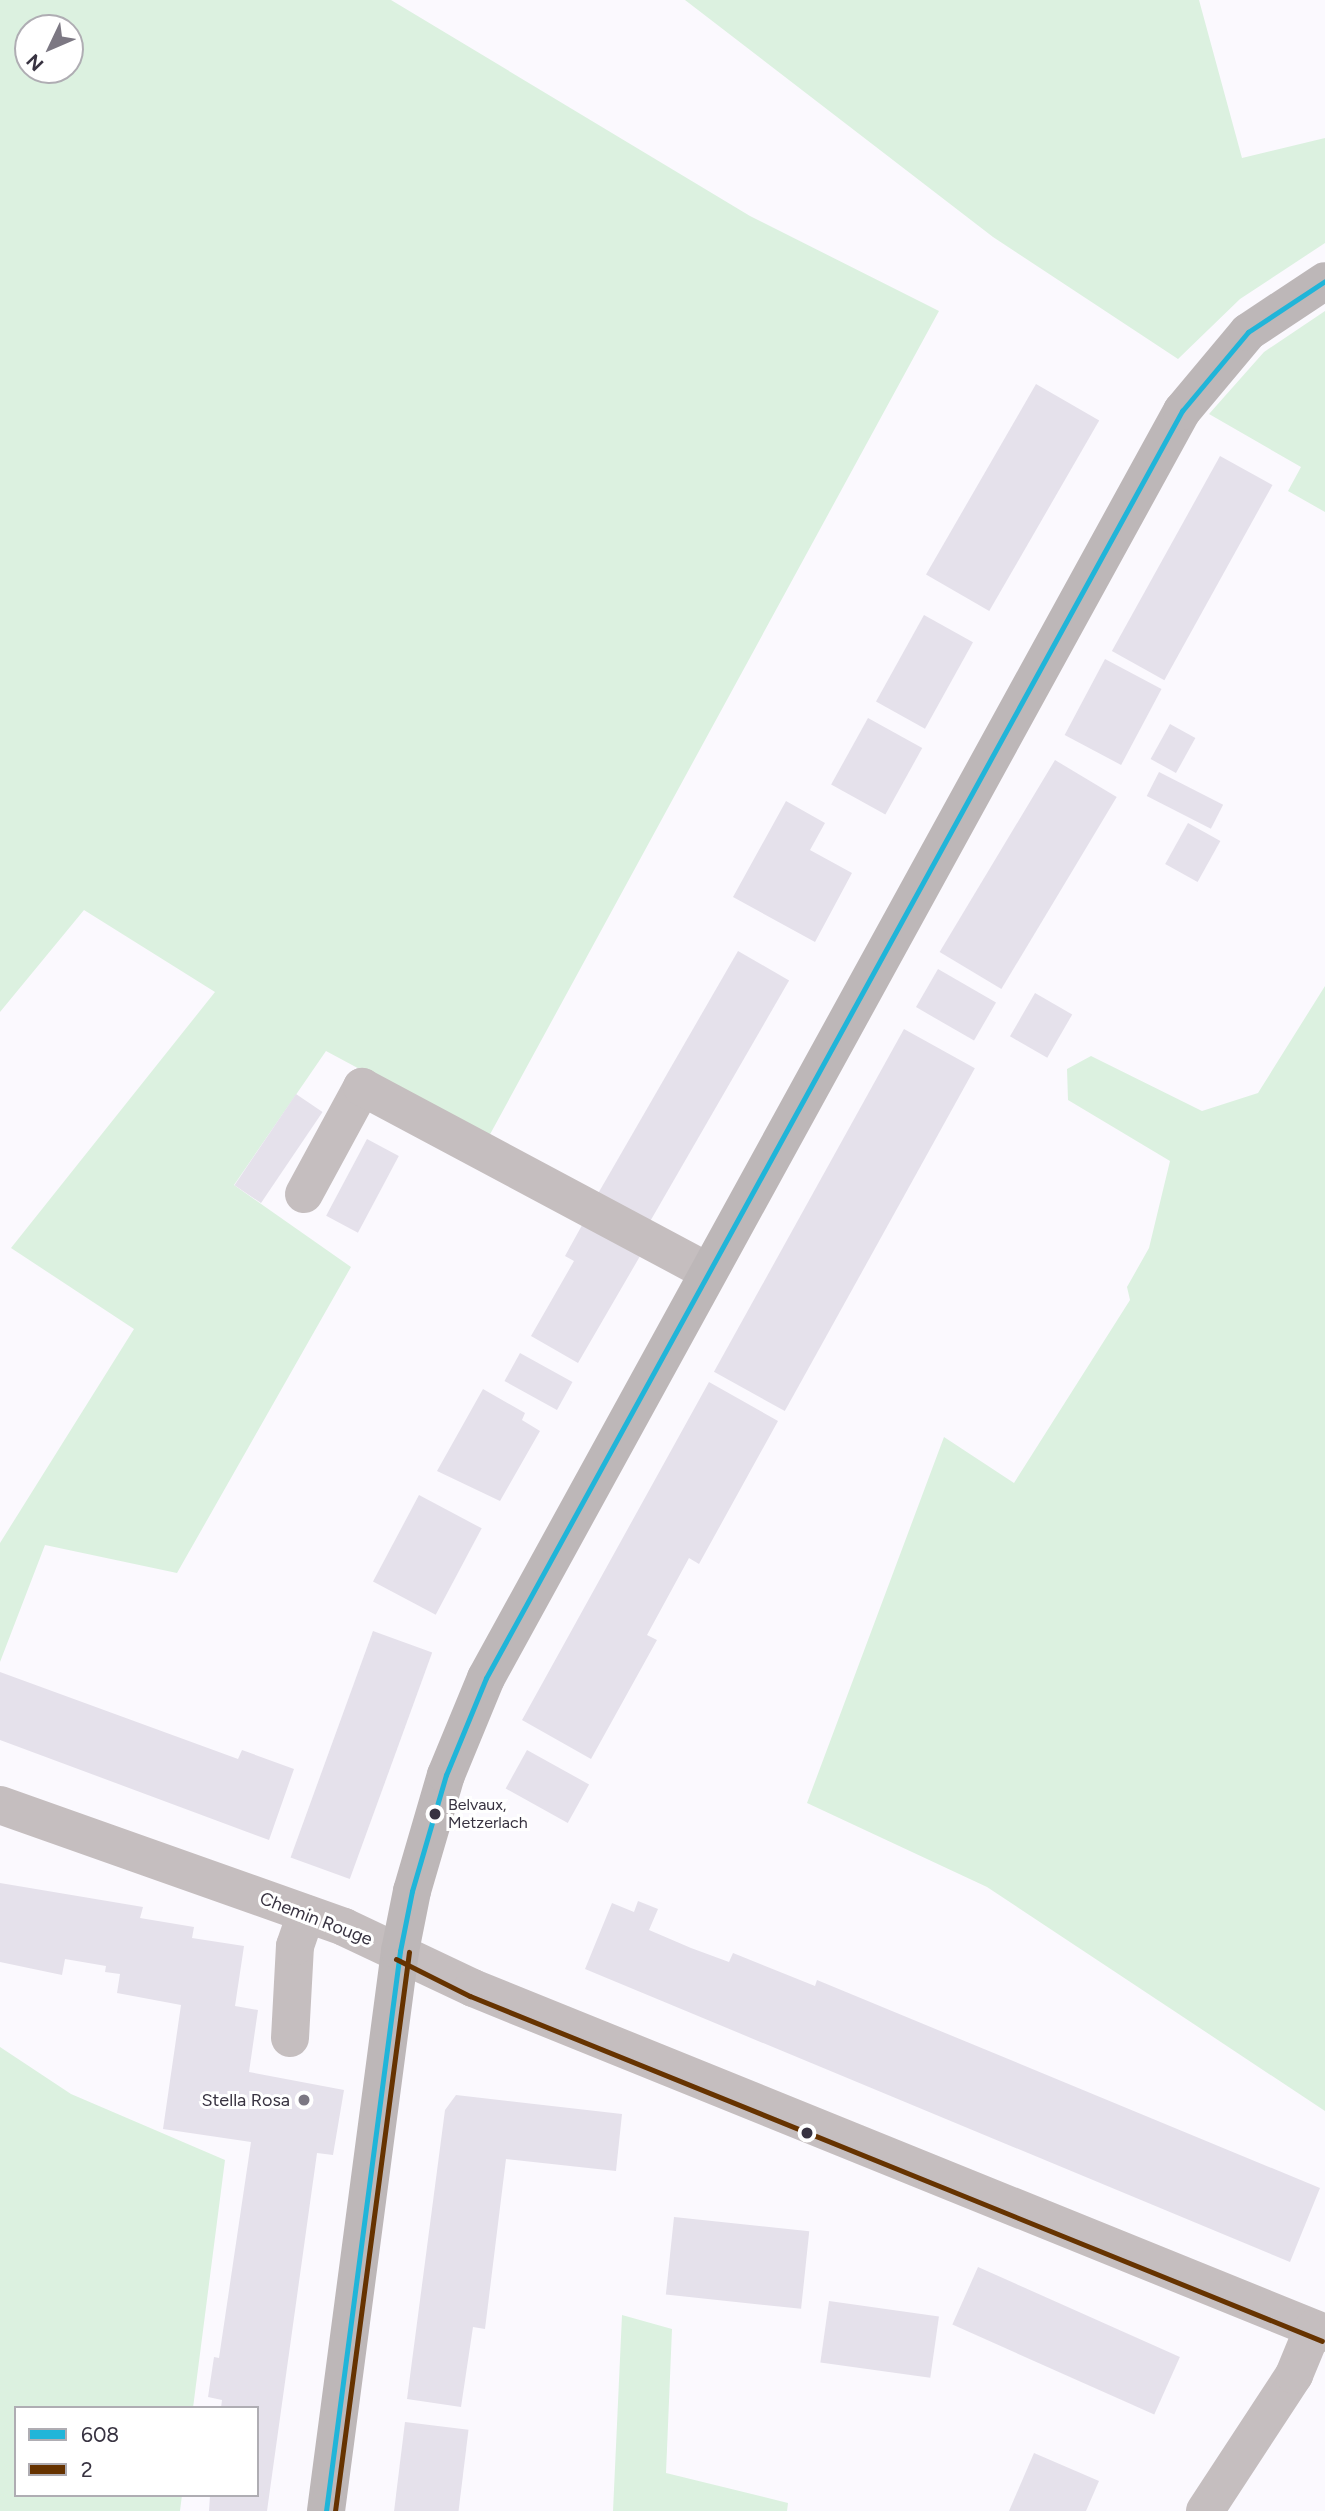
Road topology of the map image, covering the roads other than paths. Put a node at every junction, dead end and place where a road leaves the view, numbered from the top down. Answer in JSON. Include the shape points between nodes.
{"nodes":[{"id":1,"x":1325,"y":281,"type":"edge"},
{"id":2,"x":304,"y":1194,"type":"dead end"},
{"id":3,"x":708,"y":1272,"type":"junction"},
{"id":4,"x":0,"y":1805,"type":"edge"},
{"id":5,"x":306,"y":1914,"type":"junction"},
{"id":6,"x":400,"y":1951,"type":"junction"},
{"id":7,"x":290,"y":2038,"type":"dead end"},
{"id":8,"x":1319,"y":2331,"type":"edge"},
{"id":9,"x":326,"y":2511,"type":"edge"},
{"id":10,"x":1205,"y":2511,"type":"edge"}],
"edges":[{"from":1,"to":3,"type":"main road","via":[[1248,332],[1182,411]]},
{"from":2,"to":3,"type":"street","via":[[362,1087]]},
{"from":3,"to":6,"type":"main road","via":[[486,1678],[446,1775]]},
{"from":4,"to":5,"type":"street","name":"Chemin Rouge"},
{"from":5,"to":6,"type":"street","name":"Chemin Rouge"},
{"from":5,"to":7,"type":"street","via":[[295,1946]]},
{"from":6,"to":8,"type":"street","name":"Chemin Rouge","via":[[473,1988]]},
{"from":6,"to":9,"type":"main road"},
{"from":8,"to":10,"type":"street"}]}
